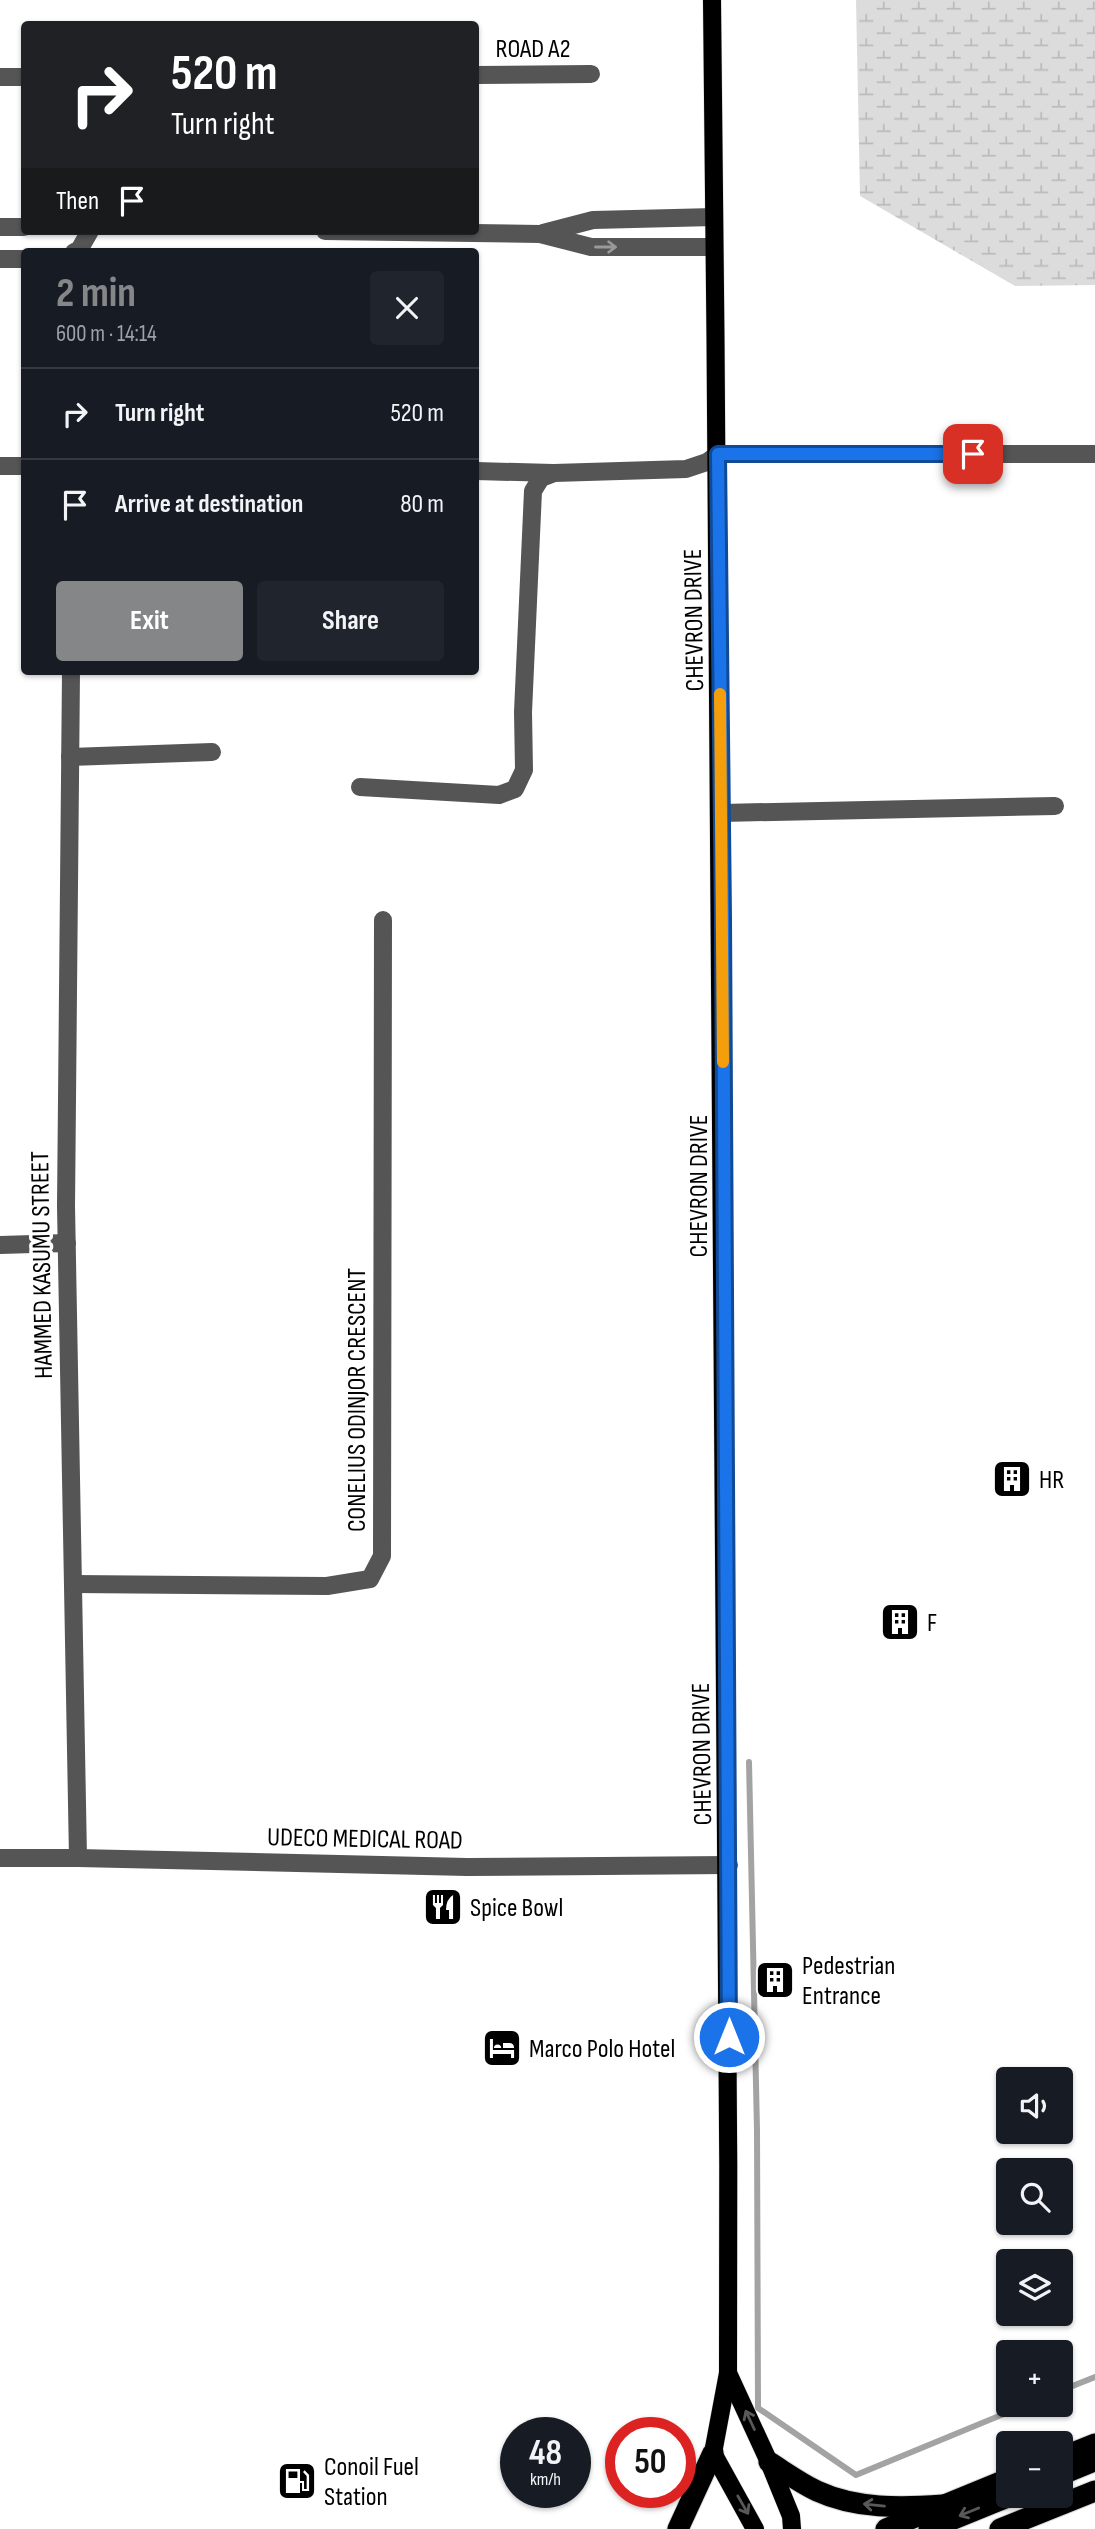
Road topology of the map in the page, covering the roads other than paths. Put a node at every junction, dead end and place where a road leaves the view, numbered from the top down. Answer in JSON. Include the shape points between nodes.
{"nodes":[{"id":1,"x":712,"y":0,"type":"edge"},
{"id":2,"x":591,"y":74,"type":"dead end"},
{"id":3,"x":479,"y":75,"type":"edge"},
{"id":4,"x":0,"y":77,"type":"edge"},
{"id":5,"x":21,"y":77,"type":"edge"},
{"id":6,"x":714,"y":217,"type":"junction"},
{"id":7,"x":21,"y":227,"type":"edge"},
{"id":8,"x":0,"y":228,"type":"edge"},
{"id":9,"x":479,"y":233,"type":"edge"},
{"id":10,"x":540,"y":234,"type":"junction"},
{"id":11,"x":714,"y":247,"type":"junction"},
{"id":12,"x":0,"y":259,"type":"edge"},
{"id":13,"x":21,"y":259,"type":"edge"},
{"id":14,"x":718,"y":454,"type":"junction"},
{"id":15,"x":1095,"y":454,"type":"edge"},
{"id":16,"x":0,"y":466,"type":"edge"},
{"id":17,"x":21,"y":466,"type":"edge"},
{"id":18,"x":479,"y":471,"type":"edge"},
{"id":19,"x":554,"y":473,"type":"junction"},
{"id":20,"x":71,"y":675,"type":"edge"},
{"id":21,"x":212,"y":752,"type":"dead end"},
{"id":22,"x":70,"y":757,"type":"junction"},
{"id":23,"x":359,"y":787,"type":"dead end"},
{"id":24,"x":1055,"y":806,"type":"dead end"},
{"id":25,"x":722,"y":813,"type":"junction"},
{"id":26,"x":383,"y":920,"type":"dead end"},
{"id":27,"x":66,"y":1243,"type":"junction"},
{"id":28,"x":0,"y":1245,"type":"edge"},
{"id":29,"x":73,"y":1584,"type":"junction"},
{"id":30,"x":0,"y":1858,"type":"edge"},
{"id":31,"x":78,"y":1858,"type":"junction"},
{"id":32,"x":729,"y":1865,"type":"junction"},
{"id":33,"x":728,"y":2373,"type":"junction"},
{"id":34,"x":1095,"y":2444,"type":"edge"},
{"id":35,"x":713,"y":2453,"type":"junction"},
{"id":36,"x":1073,"y":2453,"type":"edge"},
{"id":37,"x":1095,"y":2458,"type":"edge"},
{"id":38,"x":769,"y":2462,"type":"junction"},
{"id":39,"x":1073,"y":2470,"type":"edge"},
{"id":40,"x":996,"y":2484,"type":"edge"},
{"id":41,"x":1095,"y":2491,"type":"edge"},
{"id":42,"x":996,"y":2502,"type":"edge"},
{"id":43,"x":943,"y":2505,"type":"junction"},
{"id":44,"x":678,"y":2529,"type":"edge"},
{"id":45,"x":755,"y":2529,"type":"edge"},
{"id":46,"x":792,"y":2529,"type":"edge"},
{"id":47,"x":886,"y":2529,"type":"edge"},
{"id":48,"x":929,"y":2529,"type":"edge"},
{"id":49,"x":1000,"y":2529,"type":"edge"}],
"edges":[{"from":1,"to":6,"type":"main road","name":"CHEVRON DRIVE"},
{"from":2,"to":3,"type":"street","name":"ROAD A2"},
{"from":4,"to":5,"type":"street"},
{"from":6,"to":10,"type":"street","via":[[593,220]]},
{"from":6,"to":11,"type":"main road","name":"CHEVRON DRIVE"},
{"from":7,"to":8,"type":"street"},
{"from":9,"to":10,"type":"street"},
{"from":10,"to":11,"type":"street","one_way":true,"via":[[591,247]]},
{"from":11,"to":14,"type":"main road","name":"CHEVRON DRIVE"},
{"from":12,"to":13,"type":"street"},
{"from":14,"to":15,"type":"street"},
{"from":14,"to":19,"type":"street","via":[[686,469]]},
{"from":14,"to":25,"type":"main road","name":"CHEVRON DRIVE"},
{"from":16,"to":17,"type":"street"},
{"from":18,"to":19,"type":"street"},
{"from":19,"to":23,"type":"street","via":[[541,478],[533,491],[524,770],[515,789],[499,795]]},
{"from":20,"to":22,"type":"street","name":"HAMMED KASUMU STREET"},
{"from":21,"to":22,"type":"street"},
{"from":22,"to":27,"type":"street","name":"HAMMED KASUMU STREET"},
{"from":24,"to":25,"type":"street"},
{"from":25,"to":32,"type":"main road","name":"CHEVRON DRIVE"},
{"from":26,"to":29,"type":"street","name":"CONELIUS ODINJOR CRESCENT","via":[[382,1556],[370,1579],[327,1586]]},
{"from":27,"to":28,"type":"street"},
{"from":27,"to":29,"type":"street","name":"HAMMED KASUMU STREET"},
{"from":29,"to":31,"type":"street","name":"HAMMED KASUMU STREET"},
{"from":30,"to":31,"type":"street","name":"UDECO MEDICAL ROAD"},
{"from":31,"to":32,"type":"street","name":"UDECO MEDICAL ROAD","via":[[467,1867]]},
{"from":32,"to":33,"type":"main road","name":"CHEVRON DRIVE"},
{"from":33,"to":35,"type":"main road","name":"CHEVRON DRIVE"},
{"from":38,"to":33,"type":"main road","name":"CHEVRON DRIVE","one_way":true},
{"from":34,"to":36,"type":"highway"},
{"from":35,"to":44,"type":"highway"},
{"from":35,"to":45,"type":"main road","one_way":true},
{"from":37,"to":39,"type":"highway"},
{"from":43,"to":38,"type":"highway","one_way":true,"via":[[901,2508],[856,2503],[819,2492]]},
{"from":38,"to":46,"type":"main road","name":"CHEVRON DRIVE"},
{"from":40,"to":43,"type":"highway"},
{"from":41,"to":49,"type":"highway"},
{"from":42,"to":48,"type":"highway","one_way":true},
{"from":43,"to":47,"type":"highway"}]}
